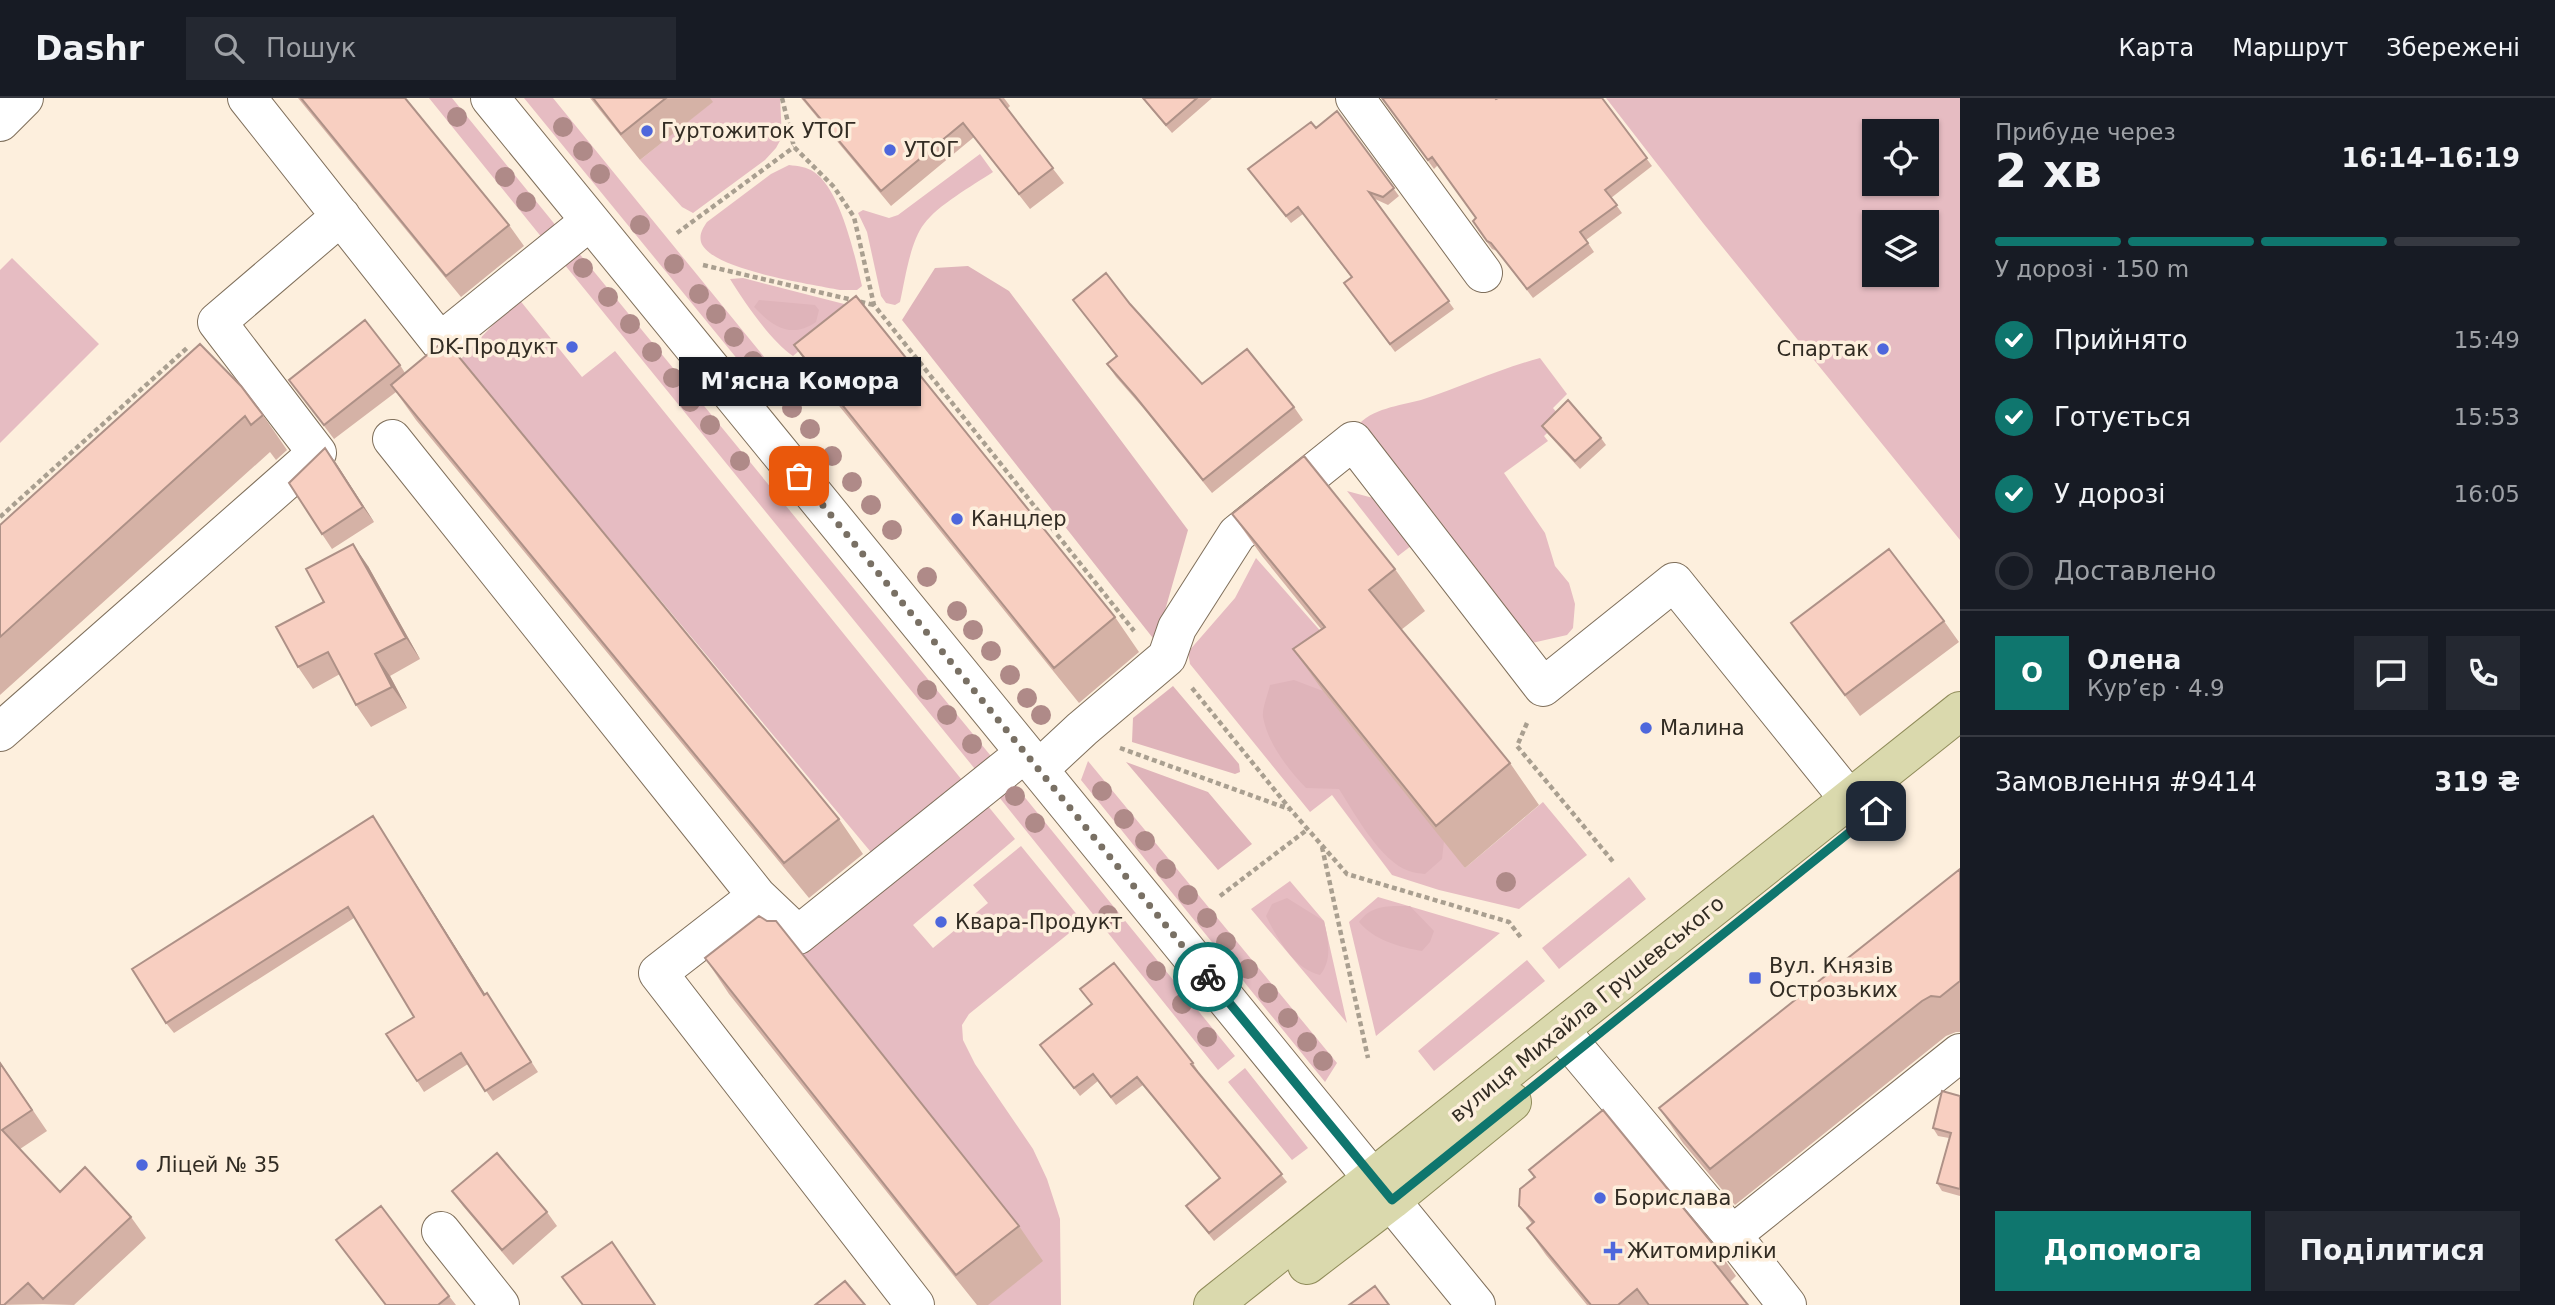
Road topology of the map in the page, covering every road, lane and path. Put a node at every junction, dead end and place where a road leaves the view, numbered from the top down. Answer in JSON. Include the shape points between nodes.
{"nodes":[{"id":1,"x":24,"y":98,"type":"edge"},
{"id":2,"x":247,"y":98,"type":"edge"},
{"id":3,"x":490,"y":98,"type":"edge"},
{"id":4,"x":782,"y":98,"type":"edge"},
{"id":5,"x":1355,"y":98,"type":"edge"},
{"id":6,"x":0,"y":122,"type":"edge"},
{"id":7,"x":794,"y":147,"type":"junction"},
{"id":8,"x":341,"y":216,"type":"junction"},
{"id":9,"x":590,"y":221,"type":"junction"},
{"id":10,"x":677,"y":233,"type":"dead end"},
{"id":11,"x":703,"y":265,"type":"dead end"},
{"id":12,"x":1483,"y":273,"type":"dead end"},
{"id":13,"x":874,"y":305,"type":"junction"},
{"id":14,"x":864,"y":313,"type":"edge"},
{"id":15,"x":217,"y":321,"type":"junction"},
{"id":16,"x":813,"y":355,"type":"edge"},
{"id":17,"x":793,"y":372,"type":"edge"},
{"id":18,"x":392,"y":439,"type":"dead end"},
{"id":19,"x":0,"y":517,"type":"edge"},
{"id":20,"x":1164,"y":660,"type":"junction"},
{"id":21,"x":1543,"y":687,"type":"junction"},
{"id":22,"x":1956,"y":731,"type":"edge"},
{"id":23,"x":0,"y":732,"type":"edge"},
{"id":24,"x":1115,"y":747,"type":"dead end"},
{"id":25,"x":1032,"y":761,"type":"junction"},
{"id":26,"x":1849,"y":799,"type":"junction"},
{"id":27,"x":1290,"y":809,"type":"junction"},
{"id":28,"x":1308,"y":829,"type":"junction"},
{"id":29,"x":1321,"y":845,"type":"junction"},
{"id":30,"x":1615,"y":864,"type":"dead end"},
{"id":31,"x":757,"y":896,"type":"junction"},
{"id":32,"x":1220,"y":896,"type":"dead end"},
{"id":33,"x":1522,"y":939,"type":"dead end"},
{"id":34,"x":1568,"y":1040,"type":"junction"},
{"id":35,"x":1367,"y":1058,"type":"dead end"},
{"id":36,"x":1957,"y":1058,"type":"edge"},
{"id":37,"x":1383,"y":1189,"type":"junction"},
{"id":38,"x":440,"y":1231,"type":"dead end"},
{"id":39,"x":1732,"y":1235,"type":"junction"},
{"id":40,"x":500,"y":1305,"type":"edge"},
{"id":41,"x":915,"y":1305,"type":"edge"},
{"id":42,"x":1213,"y":1305,"type":"edge"},
{"id":43,"x":1255,"y":1305,"type":"edge"},
{"id":44,"x":1476,"y":1305,"type":"edge"},
{"id":45,"x":1787,"y":1305,"type":"edge"}],
"edges":[{"from":1,"to":6,"type":"street"},
{"from":2,"to":8,"type":"street"},
{"from":3,"to":9,"type":"street"},
{"from":4,"to":7,"type":"path"},
{"from":5,"to":12,"type":"street"},
{"from":7,"to":10,"type":"path"},
{"from":7,"to":13,"type":"path","via":[[834,187],[854,217]]},
{"from":8,"to":9,"type":"street","via":[[440,342]]},
{"from":8,"to":15,"type":"street"},
{"from":9,"to":25,"type":"street"},
{"from":11,"to":13,"type":"path"},
{"from":13,"to":14,"type":"path"},
{"from":13,"to":20,"type":"path"},
{"from":15,"to":19,"type":"path"},
{"from":15,"to":23,"type":"street","via":[[317,453]]},
{"from":16,"to":17,"type":"path"},
{"from":18,"to":31,"type":"street"},
{"from":20,"to":21,"type":"street","via":[[1177,628],[1237,534],[1353,441]]},
{"from":20,"to":25,"type":"street"},
{"from":20,"to":27,"type":"path"},
{"from":21,"to":26,"type":"street","via":[[1674,582]]},
{"from":21,"to":30,"type":"path","via":[[1517,746]]},
{"from":22,"to":26,"type":"main road","name":"вулиця Михайла Грушевського"},
{"from":22,"to":34,"type":"main road","name":"вулиця Михайла Грушевського"},
{"from":24,"to":27,"type":"path"},
{"from":25,"to":31,"type":"street","via":[[798,935]]},
{"from":25,"to":37,"type":"street"},
{"from":26,"to":34,"type":"main road","name":"вулиця Михайла Грушевського"},
{"from":27,"to":28,"type":"path"},
{"from":28,"to":29,"type":"path"},
{"from":28,"to":32,"type":"path"},
{"from":29,"to":33,"type":"path","via":[[1347,874],[1509,922]]},
{"from":29,"to":35,"type":"path"},
{"from":31,"to":41,"type":"street","via":[[657,973]]},
{"from":34,"to":37,"type":"main road","name":"вулиця Михайла Грушевського"},
{"from":34,"to":39,"type":"street"},
{"from":36,"to":39,"type":"street"},
{"from":37,"to":42,"type":"main road","name":"вулиця Михайла Грушевського"},
{"from":37,"to":43,"type":"main road","name":"вулиця Михайла Грушевського"},
{"from":37,"to":44,"type":"street"},
{"from":38,"to":40,"type":"street"},
{"from":39,"to":45,"type":"street"}]}
